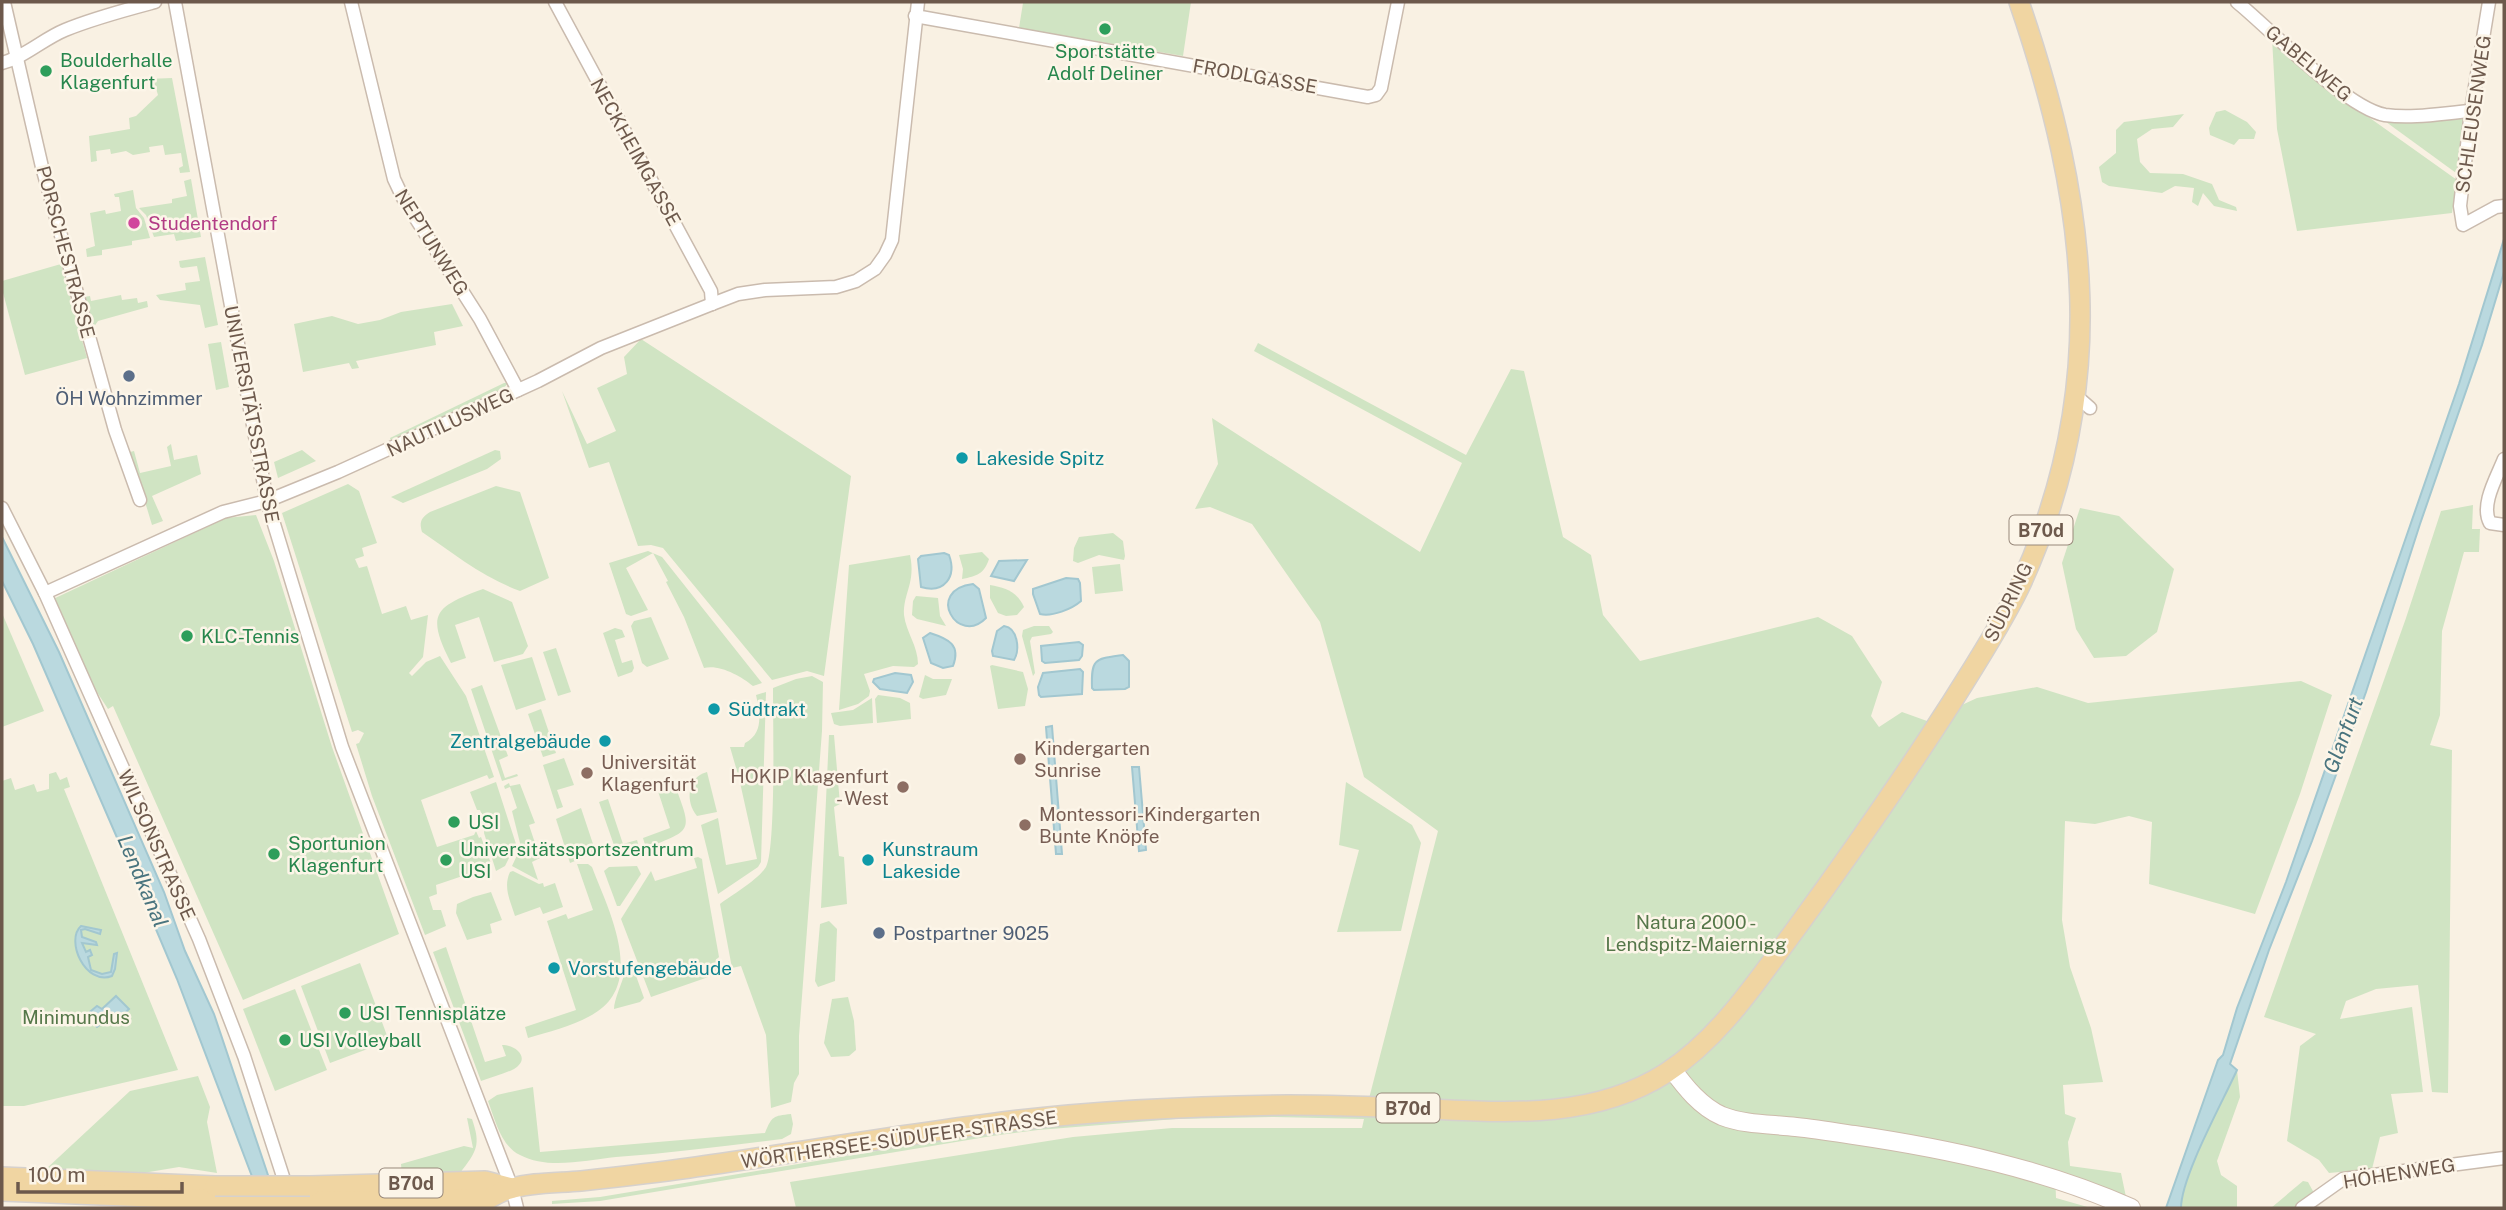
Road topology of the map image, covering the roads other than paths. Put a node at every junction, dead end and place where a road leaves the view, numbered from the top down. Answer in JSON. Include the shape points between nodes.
{"nodes":[{"id":1,"x":4,"y":2,"type":"edge"},
{"id":2,"x":155,"y":2,"type":"edge"},
{"id":3,"x":175,"y":2,"type":"edge"},
{"id":4,"x":351,"y":2,"type":"edge"},
{"id":5,"x":555,"y":2,"type":"edge"},
{"id":6,"x":918,"y":2,"type":"edge"},
{"id":7,"x":1398,"y":2,"type":"edge"},
{"id":8,"x":2019,"y":2,"type":"edge"},
{"id":9,"x":2237,"y":2,"type":"edge"},
{"id":10,"x":2489,"y":2,"type":"edge"},
{"id":11,"x":915,"y":16,"type":"junction"},
{"id":12,"x":16,"y":59,"type":"junction"},
{"id":13,"x":2,"y":63,"type":"edge"},
{"id":14,"x":2471,"y":111,"type":"junction"},
{"id":15,"x":2504,"y":206,"type":"edge"},
{"id":16,"x":712,"y":304,"type":"junction"},
{"id":17,"x":518,"y":390,"type":"junction"},
{"id":18,"x":2074,"y":394,"type":"junction"},
{"id":19,"x":2090,"y":408,"type":"dead end"},
{"id":20,"x":2504,"y":458,"type":"edge"},
{"id":21,"x":139,"y":500,"type":"dead end"},
{"id":22,"x":267,"y":501,"type":"junction"},
{"id":23,"x":2,"y":508,"type":"edge"},
{"id":24,"x":2504,"y":525,"type":"edge"},
{"id":25,"x":45,"y":593,"type":"junction"},
{"id":26,"x":1672,"y":1069,"type":"junction"},
{"id":27,"x":2504,"y":1158,"type":"edge"},
{"id":28,"x":2,"y":1177,"type":"edge"},
{"id":29,"x":512,"y":1188,"type":"junction"},
{"id":30,"x":2,"y":1191,"type":"edge"},
{"id":31,"x":288,"y":1192,"type":"dead end"},
{"id":32,"x":215,"y":1193,"type":"junction"},
{"id":33,"x":2101,"y":1202,"type":"edge"},
{"id":34,"x":517,"y":1208,"type":"edge"},
{"id":35,"x":2131,"y":1208,"type":"edge"},
{"id":36,"x":2302,"y":1208,"type":"edge"}],
"edges":[{"from":1,"to":12,"type":"street","name":"PORSCHESTRASSE"},
{"from":2,"to":12,"type":"street","via":[[65,30]]},
{"from":3,"to":22,"type":"street","name":"UNIVERSITÄTSSTRASSE"},
{"from":4,"to":17,"type":"street","name":"NEPTUNWEG","via":[[394,179]]},
{"from":5,"to":16,"type":"street","name":"NECKHEIMGASSE","via":[[711,291]]},
{"from":6,"to":11,"type":"street"},
{"from":7,"to":11,"type":"street","name":"FRODLGASSE","via":[[1381,88],[1368,97]]},
{"from":8,"to":18,"type":"main road","name":"SÜDRING","number":"B70d","via":[[2042,72],[2075,221],[2081,337]]},
{"from":9,"to":14,"type":"street","name":"GABELWEG","via":[[2329,82],[2371,111],[2416,115]]},
{"from":10,"to":14,"type":"street","name":"SCHLEUSENWEG"},
{"from":11,"to":16,"type":"street","name":"NAUTILUSWEG","via":[[891,240],[875,270],[836,287],[752,292]]},
{"from":12,"to":13,"type":"street"},
{"from":12,"to":21,"type":"street","name":"PORSCHESTRASSE","via":[[75,285]]},
{"from":14,"to":15,"type":"street","name":"SCHLEUSENWEG","via":[[2460,206],[2463,225]]},
{"from":16,"to":17,"type":"street","name":"NAUTILUSWEG","via":[[601,348]]},
{"from":17,"to":22,"type":"street","name":"NAUTILUSWEG"},
{"from":18,"to":19,"type":"street"},
{"from":18,"to":26,"type":"main road","name":"SÜDRING","number":"B70d","via":[[2069,439],[2054,496],[2019,587],[1981,657],[1853,850],[1753,987],[1693,1053]]},
{"from":20,"to":24,"type":"street","via":[[2487,516],[2490,523]]},
{"from":22,"to":25,"type":"street","name":"NAUTILUSWEG","via":[[223,512]]},
{"from":22,"to":29,"type":"street","name":"UNIVERSITÄTSSTRASSE","via":[[342,747]]},
{"from":23,"to":25,"type":"street","name":"WILSONSTRASSE"},
{"from":25,"to":31,"type":"street","name":"WILSONSTRASSE","via":[[199,939],[244,1056]]},
{"from":26,"to":29,"type":"main road","name":"WÖRTHERSEE-SÜDUFER-STRASSE","number":"B70d","via":[[1605,1101],[1571,1108],[1526,1112],[1289,1105],[1017,1120],[650,1174]]},
{"from":26,"to":33,"type":"main road","via":[[1704,1105],[1722,1115],[1750,1123],[1933,1148],[2046,1175]]},
{"from":27,"to":36,"type":"street","name":"HÖHENWEG","via":[[2343,1179]]},
{"from":28,"to":32,"type":"main road","name":"WÖRTHERSEE-SÜDUFER-STRASSE","number":"B70d"},
{"from":29,"to":32,"type":"main road","name":"WÖRTHERSEE-SÜDUFER-STRASSE","number":"B70d","bridge":true,"via":[[485,1181],[311,1194]]},
{"from":29,"to":34,"type":"street","name":"UNIVERSITÄTSSTRASSE"},
{"from":30,"to":32,"type":"main road","name":"WÖRTHERSEE-SÜDUFER-STRASSE","number":"B70d"},
{"from":33,"to":35,"type":"main road"}]}
